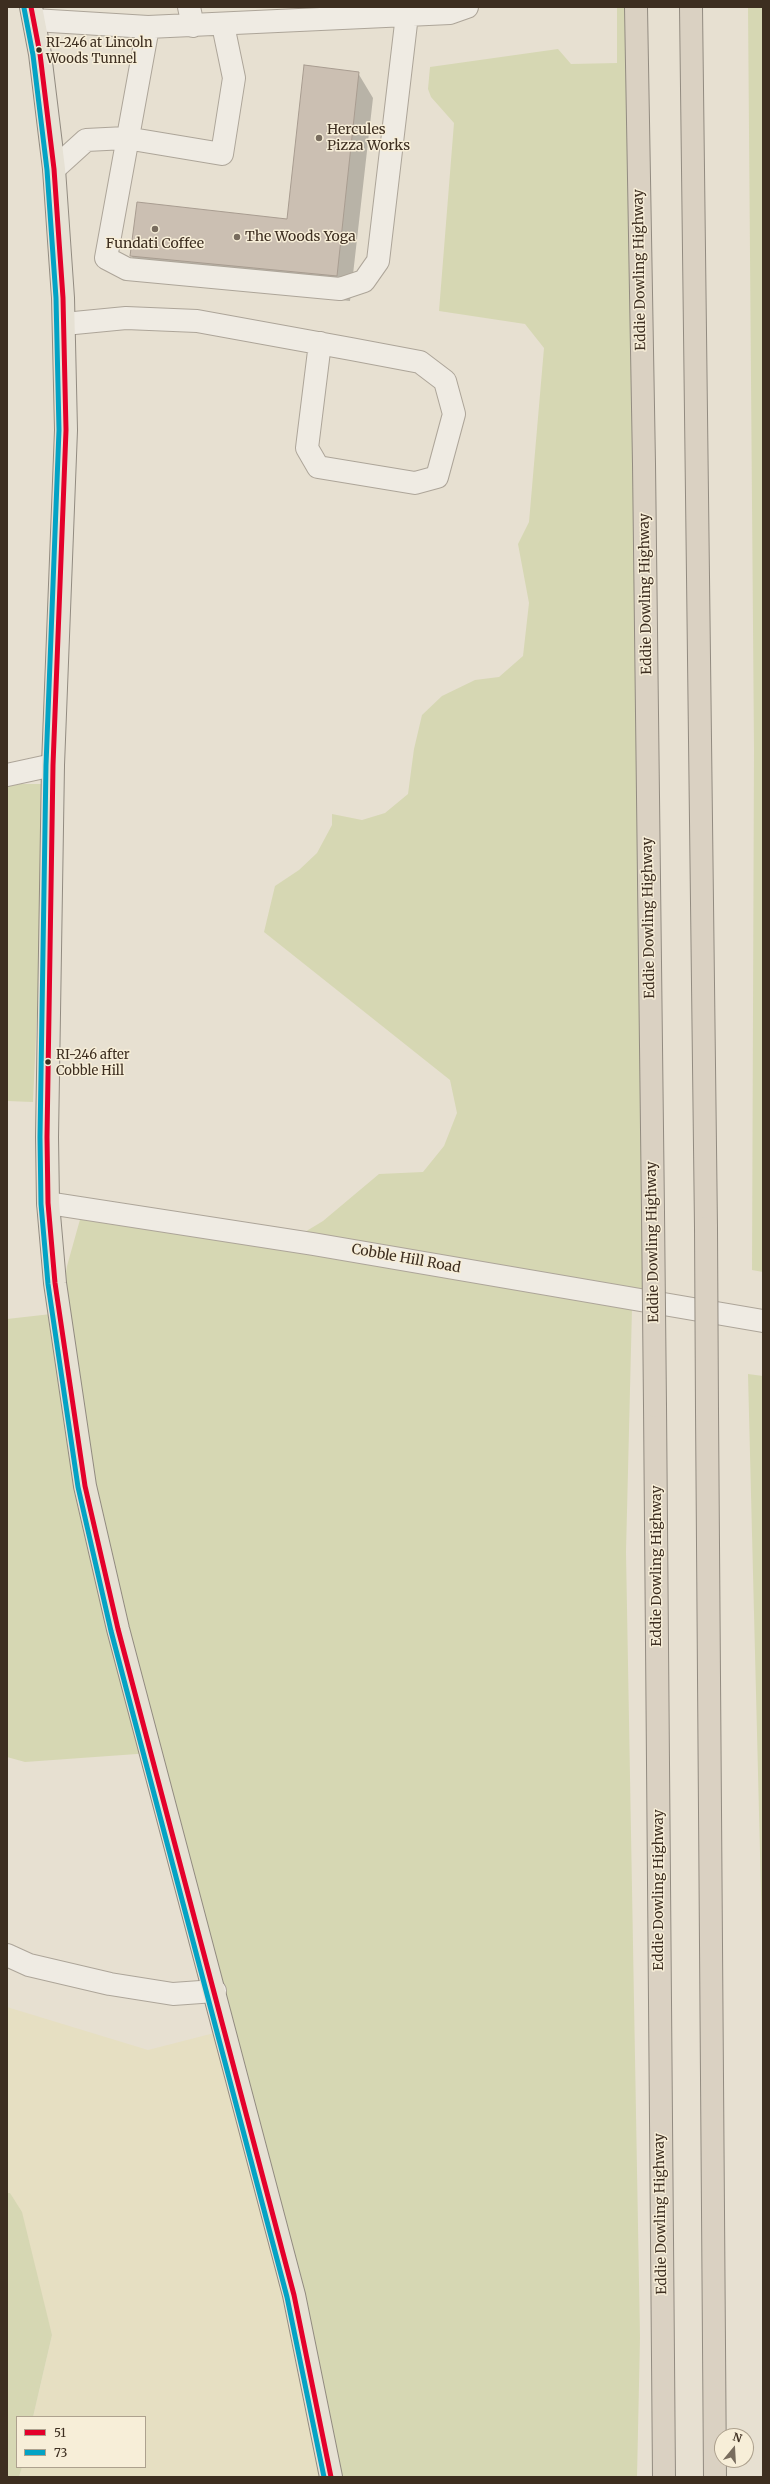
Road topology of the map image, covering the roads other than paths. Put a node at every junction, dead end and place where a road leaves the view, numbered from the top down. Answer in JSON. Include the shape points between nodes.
{"nodes":[{"id":1,"x":467,"y":7,"type":"edge"},
{"id":2,"x":636,"y":7,"type":"edge"},
{"id":3,"x":691,"y":7,"type":"edge"},
{"id":4,"x":379,"y":12,"type":"edge"},
{"id":5,"x":32,"y":13,"type":"edge"},
{"id":6,"x":407,"y":15,"type":"junction"},
{"id":7,"x":191,"y":16,"type":"edge"},
{"id":8,"x":223,"y":25,"type":"junction"},
{"id":9,"x":148,"y":27,"type":"junction"},
{"id":10,"x":126,"y":138,"type":"junction"},
{"id":11,"x":54,"y":169,"type":"junction"},
{"id":12,"x":64,"y":324,"type":"junction"},
{"id":13,"x":320,"y":343,"type":"junction"},
{"id":14,"x":53,"y":765,"type":"junction"},
{"id":15,"x":7,"y":775,"type":"edge"},
{"id":16,"x":48,"y":1203,"type":"junction"},
{"id":17,"x":763,"y":1321,"type":"edge"},
{"id":18,"x":7,"y":1955,"type":"edge"},
{"id":19,"x":215,"y":1991,"type":"junction"},
{"id":20,"x":331,"y":2477,"type":"edge"},
{"id":21,"x":664,"y":2477,"type":"edge"},
{"id":22,"x":715,"y":2477,"type":"edge"}],
"edges":[{"from":1,"to":6,"type":"street","via":[[450,13]]},
{"from":2,"to":21,"type":"highway","name":"Eddie Dowling Highway","bridge":true,"via":[[653,1212]]},
{"from":3,"to":22,"type":"highway","bridge":true,"via":[[706,1228]]},
{"from":4,"to":6,"type":"street"},
{"from":4,"to":8,"type":"street"},
{"from":5,"to":9,"type":"street"},
{"from":5,"to":11,"type":"main road"},
{"from":6,"to":10,"type":"street","via":[[378,261],[364,282],[340,288],[126,269],[106,258]]},
{"from":7,"to":8,"type":"street"},
{"from":7,"to":9,"type":"street"},
{"from":8,"to":10,"type":"street","via":[[234,78],[222,154]]},
{"from":9,"to":10,"type":"street"},
{"from":10,"to":11,"type":"street","via":[[86,140]]},
{"from":11,"to":12,"type":"main road"},
{"from":12,"to":13,"type":"street","via":[[126,318],[198,321]]},
{"from":12,"to":14,"type":"main road","via":[[66,430]]},
{"from":13,"to":13,"type":"street","via":[[420,362],[445,381],[454,414],[437,477],[416,483],[318,467],[307,448]]},
{"from":14,"to":15,"type":"street"},
{"from":14,"to":16,"type":"main road"},
{"from":16,"to":17,"type":"street","name":"Cobble Hill Road","via":[[313,1244]]},
{"from":16,"to":19,"type":"main road","via":[[55,1283],[85,1486],[118,1629]]},
{"from":18,"to":19,"type":"street","via":[[29,1965],[118,1985],[173,1994]]},
{"from":19,"to":20,"type":"main road","via":[[294,2295]]}]}
